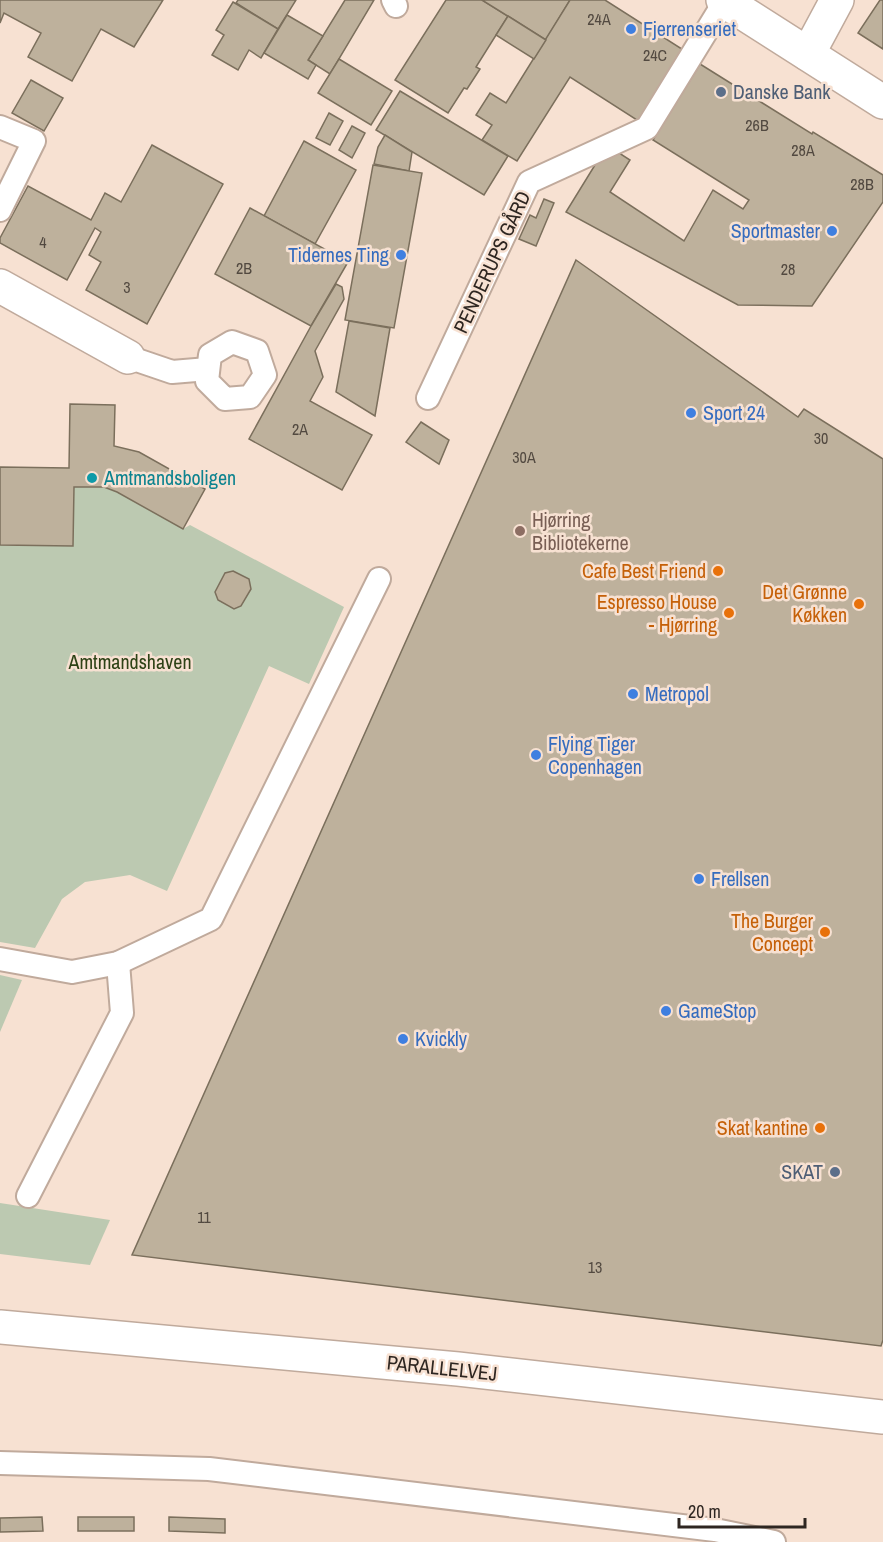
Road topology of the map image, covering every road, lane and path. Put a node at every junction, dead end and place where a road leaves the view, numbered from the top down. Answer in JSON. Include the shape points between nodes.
{"nodes":[{"id":1,"x":724,"y":0,"type":"edge"},
{"id":2,"x":837,"y":0,"type":"edge"},
{"id":3,"x":808,"y":54,"type":"junction"},
{"id":4,"x":883,"y":102,"type":"edge"},
{"id":5,"x":0,"y":127,"type":"edge"},
{"id":6,"x":0,"y":210,"type":"edge"},
{"id":7,"x":0,"y":286,"type":"edge"},
{"id":8,"x":128,"y":357,"type":"joint"},
{"id":9,"x":208,"y":369,"type":"dead end"},
{"id":10,"x":428,"y":398,"type":"dead end"},
{"id":11,"x":379,"y":579,"type":"dead end"},
{"id":12,"x":0,"y":958,"type":"edge"},
{"id":13,"x":118,"y":963,"type":"junction"},
{"id":14,"x":28,"y":1196,"type":"dead end"},
{"id":15,"x":0,"y":1327,"type":"edge"},
{"id":16,"x":883,"y":1417,"type":"edge"},
{"id":17,"x":0,"y":1463,"type":"edge"},
{"id":18,"x":774,"y":1542,"type":"edge"}],
"edges":[{"from":1,"to":3,"type":"main road"},
{"from":1,"to":10,"type":"lane","name":"PENDERUPS GÅRD","via":[[647,128],[529,182]]},
{"from":2,"to":3,"type":"main road"},
{"from":3,"to":4,"type":"main road"},
{"from":5,"to":6,"type":"lane","via":[[34,141]]},
{"from":7,"to":8,"type":"main road"},
{"from":8,"to":9,"type":"lane","via":[[172,372]]},
{"from":11,"to":13,"type":"lane","via":[[211,919]]},
{"from":12,"to":13,"type":"lane","via":[[72,972]]},
{"from":13,"to":14,"type":"lane","via":[[122,1013]]},
{"from":15,"to":16,"type":"main road","name":"PARALLELVEJ","via":[[458,1369]]},
{"from":17,"to":18,"type":"lane","via":[[209,1469],[715,1530]]}]}
